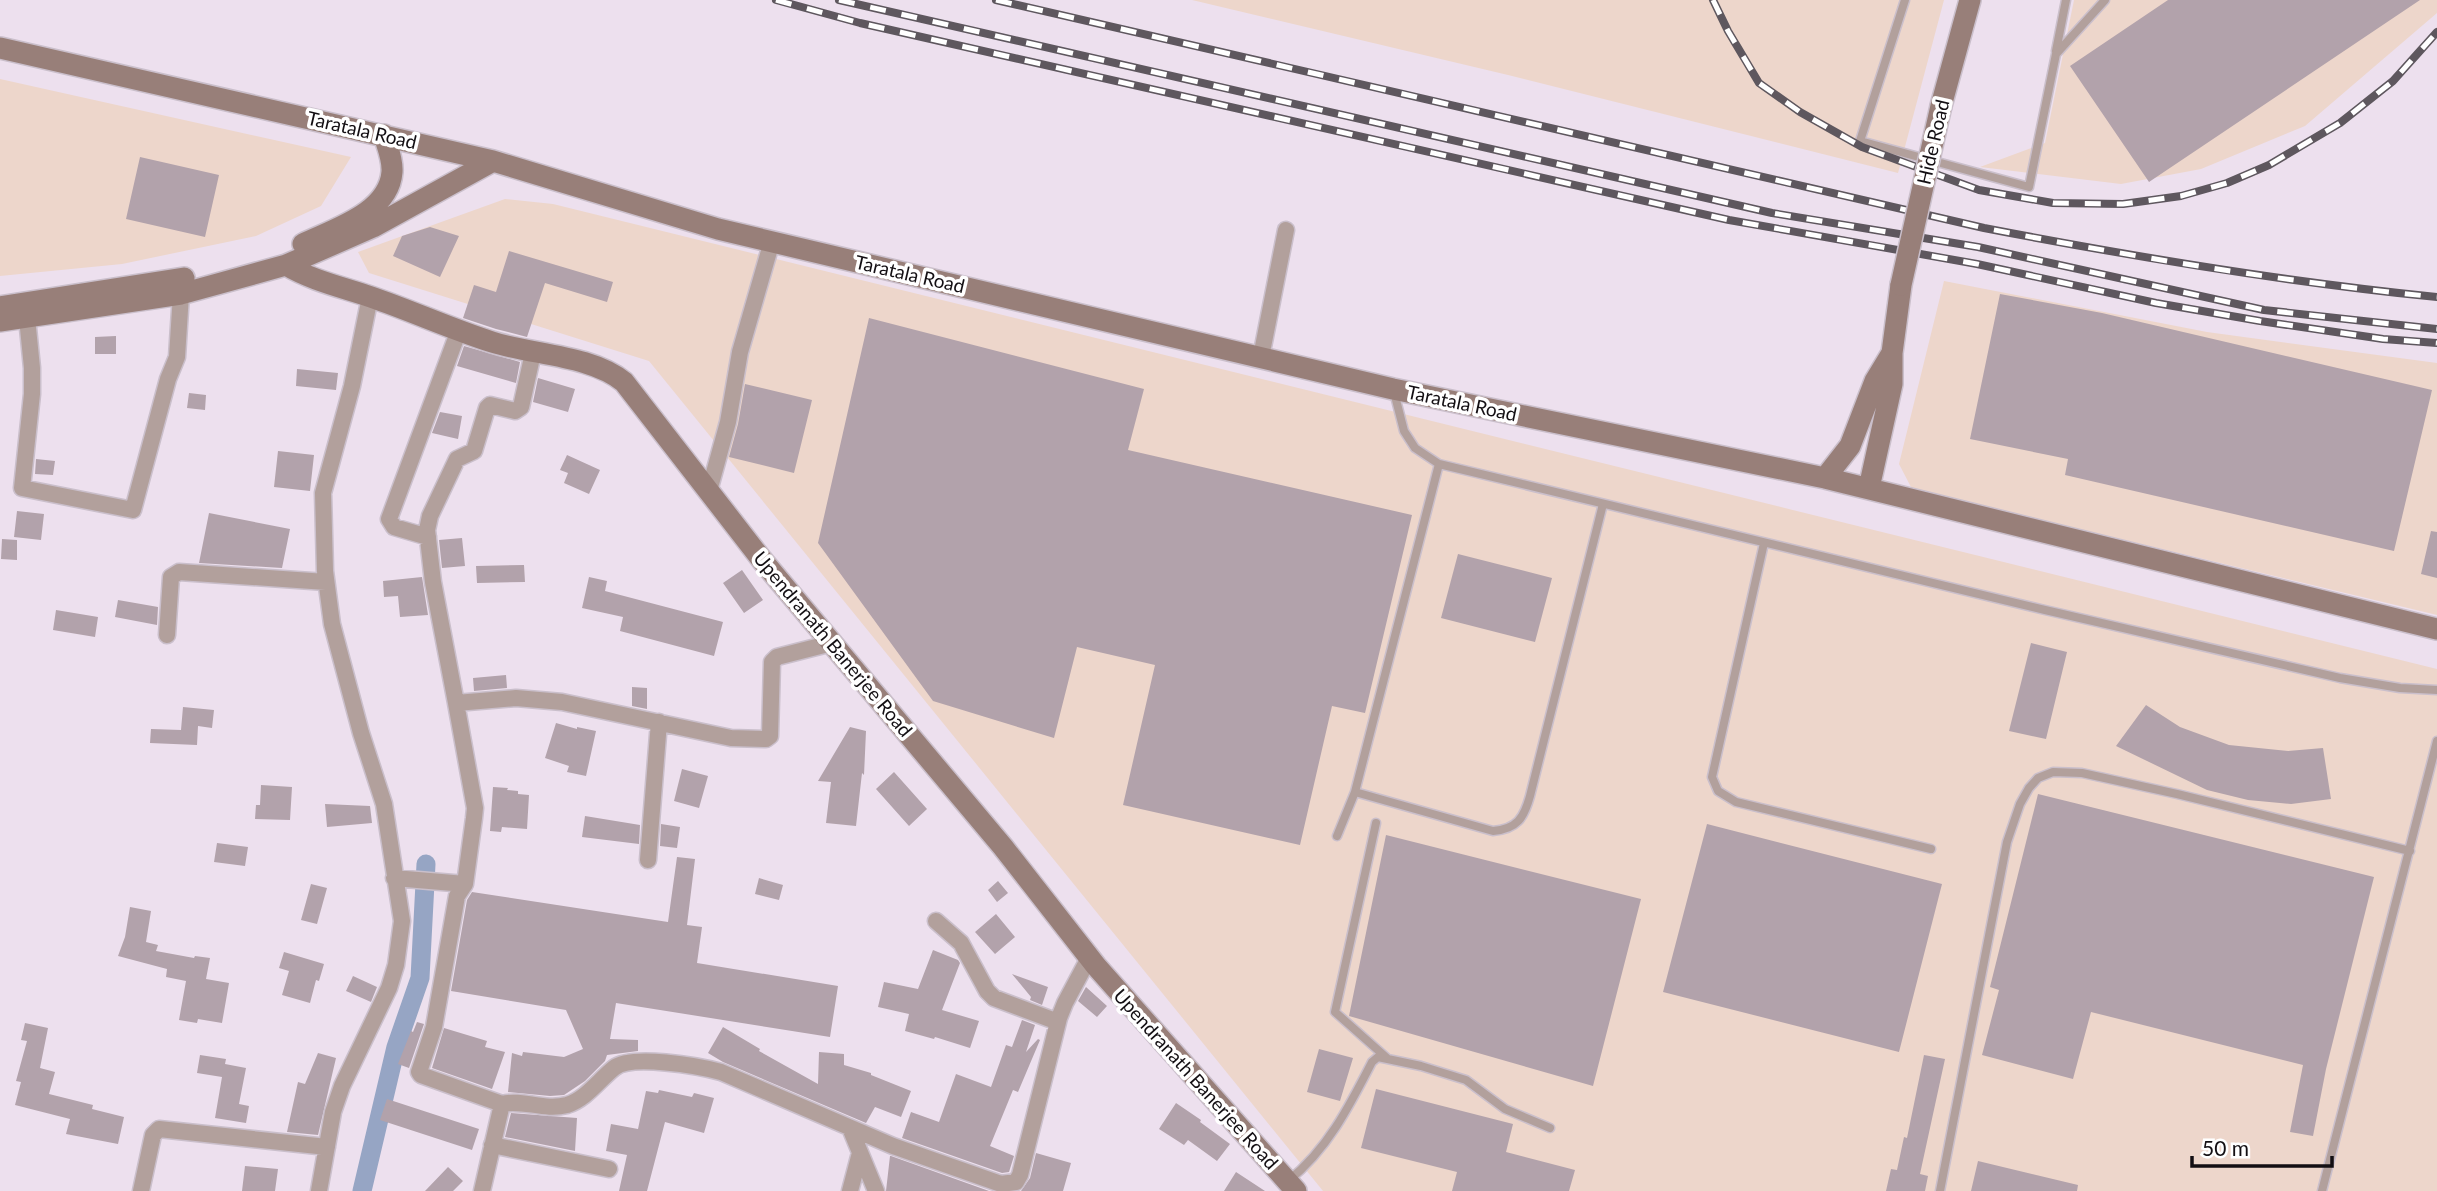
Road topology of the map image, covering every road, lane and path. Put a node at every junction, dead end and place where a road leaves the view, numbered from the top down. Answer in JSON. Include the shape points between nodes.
{"nodes":[{"id":1,"x":1905,"y":0,"type":"edge"},
{"id":2,"x":1970,"y":0,"type":"edge"},
{"id":3,"x":2066,"y":0,"type":"edge"},
{"id":4,"x":2105,"y":0,"type":"edge"},
{"id":5,"x":0,"y":48,"type":"edge"},
{"id":6,"x":2056,"y":54,"type":"junction"},
{"id":7,"x":384,"y":135,"type":"junction"},
{"id":8,"x":493,"y":161,"type":"junction"},
{"id":9,"x":1286,"y":230,"type":"dead end"},
{"id":10,"x":772,"y":241,"type":"junction"},
{"id":11,"x":298,"y":246,"type":"junction"},
{"id":12,"x":286,"y":265,"type":"junction"},
{"id":13,"x":181,"y":294,"type":"junction"},
{"id":14,"x":370,"y":297,"type":"junction"},
{"id":15,"x":0,"y":307,"type":"edge"},
{"id":16,"x":27,"y":318,"type":"junction"},
{"id":17,"x":0,"y":321,"type":"edge"},
{"id":18,"x":459,"y":330,"type":"junction"},
{"id":19,"x":533,"y":352,"type":"junction"},
{"id":20,"x":1892,"y":354,"type":"junction"},
{"id":21,"x":1261,"y":358,"type":"junction"},
{"id":22,"x":1393,"y":389,"type":"junction"},
{"id":23,"x":1439,"y":464,"type":"junction"},
{"id":24,"x":1825,"y":478,"type":"junction"},
{"id":25,"x":1869,"y":488,"type":"junction"},
{"id":26,"x":709,"y":491,"type":"junction"},
{"id":27,"x":1603,"y":504,"type":"junction"},
{"id":28,"x":428,"y":537,"type":"junction"},
{"id":29,"x":1764,"y":542,"type":"junction"},
{"id":30,"x":326,"y":582,"type":"junction"},
{"id":31,"x":2437,"y":629,"type":"edge"},
{"id":32,"x":167,"y":635,"type":"dead end"},
{"id":33,"x":832,"y":643,"type":"junction"},
{"id":34,"x":2437,"y":690,"type":"edge"},
{"id":35,"x":456,"y":703,"type":"junction"},
{"id":36,"x":659,"y":722,"type":"junction"},
{"id":37,"x":2437,"y":741,"type":"edge"},
{"id":38,"x":1355,"y":792,"type":"junction"},
{"id":39,"x":1376,"y":823,"type":"dead end"},
{"id":40,"x":1337,"y":836,"type":"dead end"},
{"id":41,"x":1931,"y":849,"type":"dead end"},
{"id":42,"x":2410,"y":851,"type":"junction"},
{"id":43,"x":648,"y":860,"type":"dead end"},
{"id":44,"x":394,"y":878,"type":"junction"},
{"id":45,"x":465,"y":884,"type":"junction"},
{"id":46,"x":936,"y":921,"type":"dead end"},
{"id":47,"x":1089,"y":958,"type":"junction"},
{"id":48,"x":1058,"y":1023,"type":"junction"},
{"id":49,"x":1390,"y":1061,"type":"junction"},
{"id":50,"x":502,"y":1104,"type":"junction"},
{"id":51,"x":850,"y":1128,"type":"junction"},
{"id":52,"x":1550,"y":1128,"type":"dead end"},
{"id":53,"x":492,"y":1145,"type":"junction"},
{"id":54,"x":327,"y":1147,"type":"junction"},
{"id":55,"x":860,"y":1153,"type":"junction"},
{"id":56,"x":609,"y":1169,"type":"dead end"},
{"id":57,"x":1021,"y":1183,"type":"edge"},
{"id":58,"x":1292,"y":1186,"type":"edge"},
{"id":59,"x":141,"y":1191,"type":"edge"},
{"id":60,"x":319,"y":1191,"type":"edge"},
{"id":61,"x":482,"y":1191,"type":"edge"},
{"id":62,"x":850,"y":1191,"type":"edge"},
{"id":63,"x":876,"y":1191,"type":"edge"},
{"id":64,"x":1940,"y":1191,"type":"edge"},
{"id":65,"x":2322,"y":1191,"type":"edge"}],
"edges":[{"from":1,"to":6,"type":"lane","via":[[1860,141],[2029,187]]},
{"from":2,"to":20,"type":"main road","name":"Hide Road","bridge":true,"via":[[1901,285]]},
{"from":3,"to":6,"type":"lane"},
{"from":4,"to":6,"type":"lane"},
{"from":5,"to":7,"type":"main road","name":"Taratala Road"},
{"from":7,"to":8,"type":"main road","name":"Taratala Road"},
{"from":7,"to":11,"type":"main road","via":[[393,168],[387,190],[362,215]]},
{"from":8,"to":10,"type":"main road","name":"Taratala Road"},
{"from":8,"to":12,"type":"main road","via":[[373,228]]},
{"from":9,"to":21,"type":"street"},
{"from":10,"to":21,"type":"main road","name":"Taratala Road"},
{"from":10,"to":26,"type":"street","via":[[740,352],[728,422]]},
{"from":11,"to":12,"type":"main road"},
{"from":11,"to":15,"type":"main road","via":[[175,281]]},
{"from":12,"to":13,"type":"main road"},
{"from":12,"to":14,"type":"main road","name":"Upendranath Banerjee Road"},
{"from":13,"to":16,"type":"main road"},
{"from":13,"to":16,"type":"street","via":[[177,356],[133,510],[22,488],[32,394]]},
{"from":14,"to":18,"type":"main road","name":"Upendranath Banerjee Road"},
{"from":14,"to":30,"type":"street","via":[[323,492]]},
{"from":16,"to":17,"type":"main road"},
{"from":18,"to":19,"type":"main road","name":"Upendranath Banerjee Road"},
{"from":18,"to":28,"type":"street","via":[[389,519],[394,527]]},
{"from":19,"to":26,"type":"main road","name":"Upendranath Banerjee Road","via":[[591,365],[624,382]]},
{"from":19,"to":28,"type":"street","via":[[521,407],[515,411],[495,405],[487,408],[474,451],[457,459],[430,516]]},
{"from":20,"to":24,"type":"main road","via":[[1875,381],[1850,446]]},
{"from":20,"to":25,"type":"main road","name":"Hide Road","via":[[1892,384]]},
{"from":21,"to":22,"type":"main road","name":"Taratala Road"},
{"from":22,"to":23,"type":"lane","via":[[1404,431],[1415,449]]},
{"from":22,"to":24,"type":"main road","name":"Taratala Road"},
{"from":23,"to":27,"type":"lane"},
{"from":23,"to":38,"type":"lane"},
{"from":24,"to":25,"type":"main road","name":"Taratala Road"},
{"from":25,"to":31,"type":"main road","name":"Taratala Road"},
{"from":26,"to":33,"type":"main road","name":"Upendranath Banerjee Road"},
{"from":27,"to":29,"type":"lane"},
{"from":27,"to":38,"type":"lane","via":[[1525,813],[1506,830],[1493,831]]},
{"from":28,"to":35,"type":"street"},
{"from":29,"to":34,"type":"lane","via":[[2340,678]]},
{"from":29,"to":41,"type":"lane","via":[[1714,766],[1712,777],[1718,792],[1736,802]]},
{"from":30,"to":32,"type":"street","via":[[180,572],[171,577]]},
{"from":30,"to":44,"type":"street","via":[[332,624],[384,804]]},
{"from":33,"to":36,"type":"street","via":[[772,662],[769,738],[731,738]]},
{"from":33,"to":47,"type":"main road","name":"Upendranath Banerjee Road","via":[[1003,847]]},
{"from":35,"to":36,"type":"street","via":[[516,698],[562,702]]},
{"from":35,"to":45,"type":"street","via":[[475,808]]},
{"from":36,"to":43,"type":"street"},
{"from":37,"to":42,"type":"lane"},
{"from":38,"to":40,"type":"lane"},
{"from":39,"to":49,"type":"lane","via":[[1335,1012]]},
{"from":42,"to":64,"type":"lane","via":[[2082,774],[2053,772],[2038,778],[2020,804],[2007,842]]},
{"from":42,"to":65,"type":"lane"},
{"from":44,"to":45,"type":"street"},
{"from":44,"to":54,"type":"street","via":[[402,921],[396,965],[342,1086]]},
{"from":45,"to":50,"type":"street","via":[[457,896],[434,1027],[419,1072]]},
{"from":46,"to":48,"type":"street","via":[[961,943],[994,998]]},
{"from":47,"to":48,"type":"street"},
{"from":47,"to":58,"type":"main road","name":"Upendranath Banerjee Road"},
{"from":48,"to":57,"type":"street"},
{"from":49,"to":52,"type":"lane","via":[[1466,1080],[1504,1109]]},
{"from":49,"to":58,"type":"lane","via":[[1374,1059],[1346,1113]]},
{"from":50,"to":51,"type":"street","via":[[568,1105],[620,1064],[664,1062],[721,1072]]},
{"from":50,"to":53,"type":"street"},
{"from":51,"to":55,"type":"street"},
{"from":51,"to":57,"type":"street","via":[[1001,1184]]},
{"from":53,"to":56,"type":"street"},
{"from":53,"to":61,"type":"street"},
{"from":54,"to":59,"type":"street","via":[[159,1129],[153,1135]]},
{"from":54,"to":60,"type":"street"},
{"from":55,"to":62,"type":"street"},
{"from":55,"to":63,"type":"street"}]}
